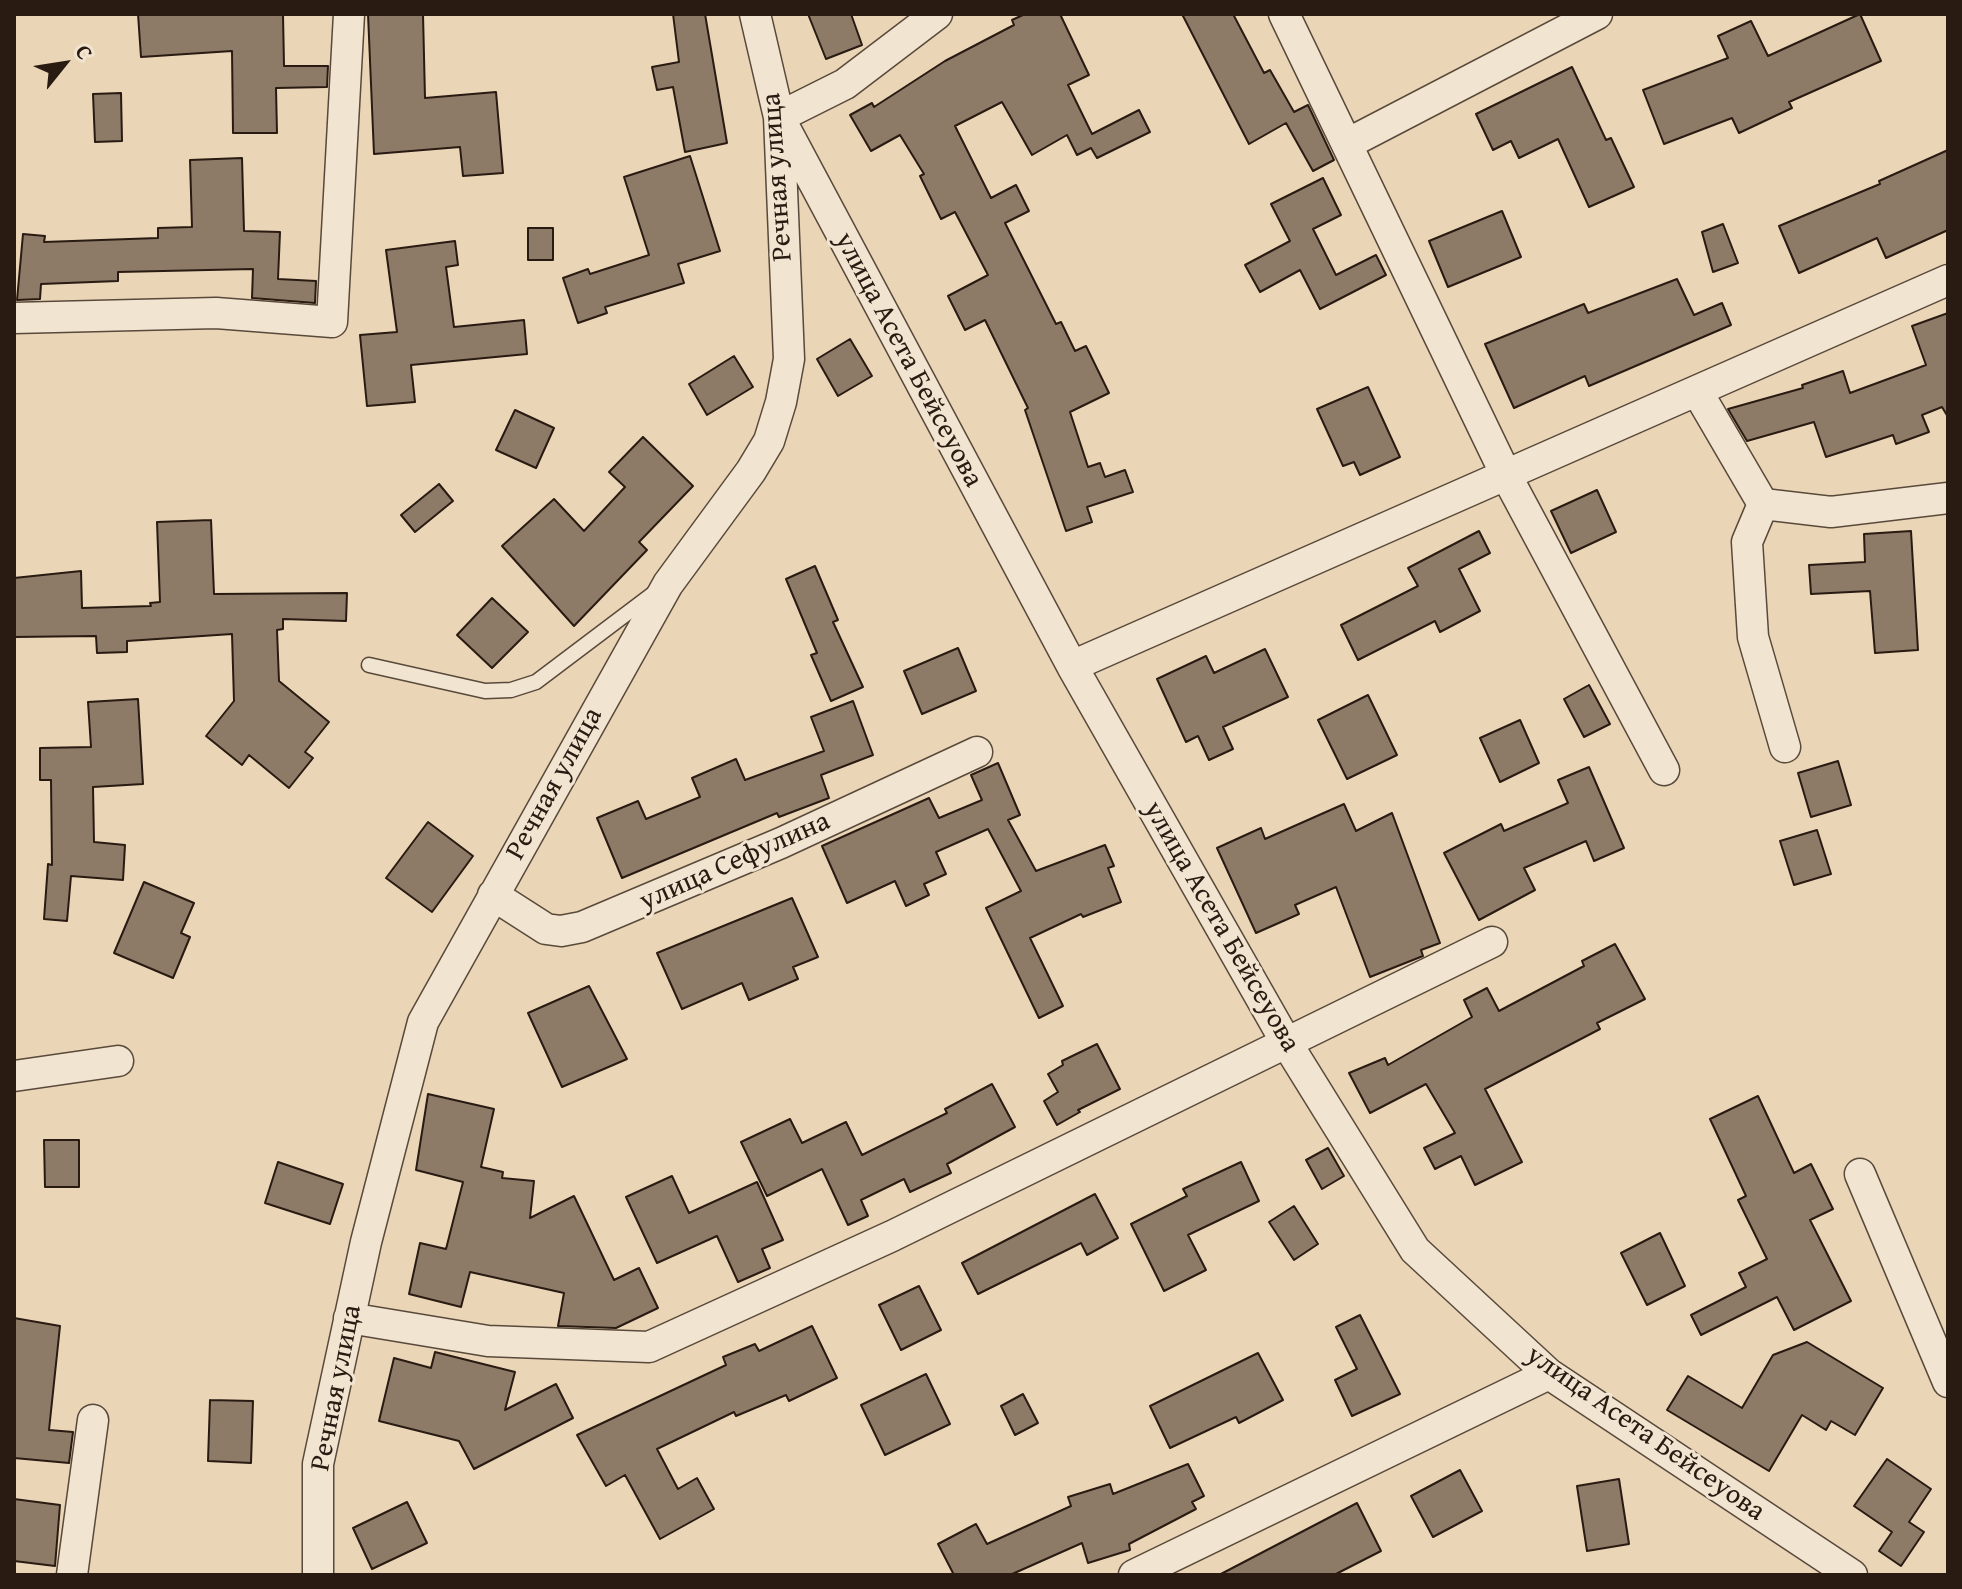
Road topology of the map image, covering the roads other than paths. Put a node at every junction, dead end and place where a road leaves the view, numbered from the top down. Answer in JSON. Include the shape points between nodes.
{"nodes":[{"id":1,"x":349,"y":14,"type":"edge"},
{"id":2,"x":755,"y":14,"type":"edge"},
{"id":3,"x":937,"y":14,"type":"edge"},
{"id":4,"x":1284,"y":14,"type":"edge"},
{"id":5,"x":1597,"y":14,"type":"edge"},
{"id":6,"x":779,"y":117,"type":"junction"},
{"id":7,"x":1347,"y":144,"type":"junction"},
{"id":8,"x":1948,"y":280,"type":"edge"},
{"id":9,"x":14,"y":318,"type":"edge"},
{"id":10,"x":1697,"y":391,"type":"junction"},
{"id":11,"x":1506,"y":475,"type":"junction"},
{"id":12,"x":1948,"y":498,"type":"edge"},
{"id":13,"x":1763,"y":504,"type":"junction"},
{"id":14,"x":668,"y":584,"type":"junction"},
{"id":15,"x":369,"y":665,"type":"dead end"},
{"id":16,"x":1072,"y":666,"type":"junction"},
{"id":17,"x":1785,"y":747,"type":"dead end"},
{"id":18,"x":977,"y":752,"type":"dead end"},
{"id":19,"x":1664,"y":770,"type":"dead end"},
{"id":20,"x":493,"y":895,"type":"junction"},
{"id":21,"x":1492,"y":942,"type":"dead end"},
{"id":22,"x":1286,"y":1042,"type":"junction"},
{"id":23,"x":118,"y":1061,"type":"dead end"},
{"id":24,"x":14,"y":1076,"type":"edge"},
{"id":25,"x":1860,"y":1174,"type":"dead end"},
{"id":26,"x":349,"y":1318,"type":"junction"},
{"id":27,"x":1549,"y":1374,"type":"junction"},
{"id":28,"x":1948,"y":1382,"type":"edge"},
{"id":29,"x":93,"y":1420,"type":"dead end"},
{"id":30,"x":72,"y":1575,"type":"edge"},
{"id":31,"x":318,"y":1575,"type":"edge"},
{"id":32,"x":1134,"y":1575,"type":"edge"},
{"id":33,"x":1852,"y":1575,"type":"edge"}],
"edges":[{"from":1,"to":9,"type":"street","via":[[332,322],[216,313]]},
{"from":2,"to":6,"type":"street","name":"Речная улица"},
{"from":3,"to":6,"type":"street","via":[[845,84]]},
{"from":4,"to":7,"type":"street"},
{"from":5,"to":7,"type":"street"},
{"from":6,"to":14,"type":"street","name":"Речная улица","via":[[789,359],[781,402],[769,441],[751,471]]},
{"from":6,"to":16,"type":"street","name":"улица Асета Бейсеуова"},
{"from":7,"to":11,"type":"street"},
{"from":8,"to":10,"type":"street"},
{"from":10,"to":11,"type":"street"},
{"from":10,"to":13,"type":"street"},
{"from":11,"to":16,"type":"street"},
{"from":11,"to":19,"type":"street"},
{"from":12,"to":13,"type":"street","via":[[1831,512]]},
{"from":13,"to":17,"type":"street","via":[[1747,542],[1753,637]]},
{"from":14,"to":15,"type":"lane","via":[[536,682],[511,690],[485,691]]},
{"from":14,"to":20,"type":"street","name":"Речная улица"},
{"from":16,"to":22,"type":"street","name":"улица Асета Бейсеуова"},
{"from":18,"to":20,"type":"street","name":"улица Сефулина","via":[[582,927],[546,929]]},
{"from":20,"to":26,"type":"street","name":"Речная улица","via":[[423,1022]]},
{"from":21,"to":22,"type":"street"},
{"from":22,"to":26,"type":"street","via":[[892,1236],[649,1347],[488,1341]]},
{"from":22,"to":27,"type":"street","name":"улица Асета Бейсеуова","via":[[1415,1250]]},
{"from":23,"to":24,"type":"street"},
{"from":25,"to":28,"type":"street"},
{"from":26,"to":31,"type":"street","name":"Речная улица","via":[[318,1464]]},
{"from":27,"to":32,"type":"street"},
{"from":27,"to":33,"type":"street","name":"улица Асета Бейсеуова"},
{"from":29,"to":30,"type":"street"}]}
